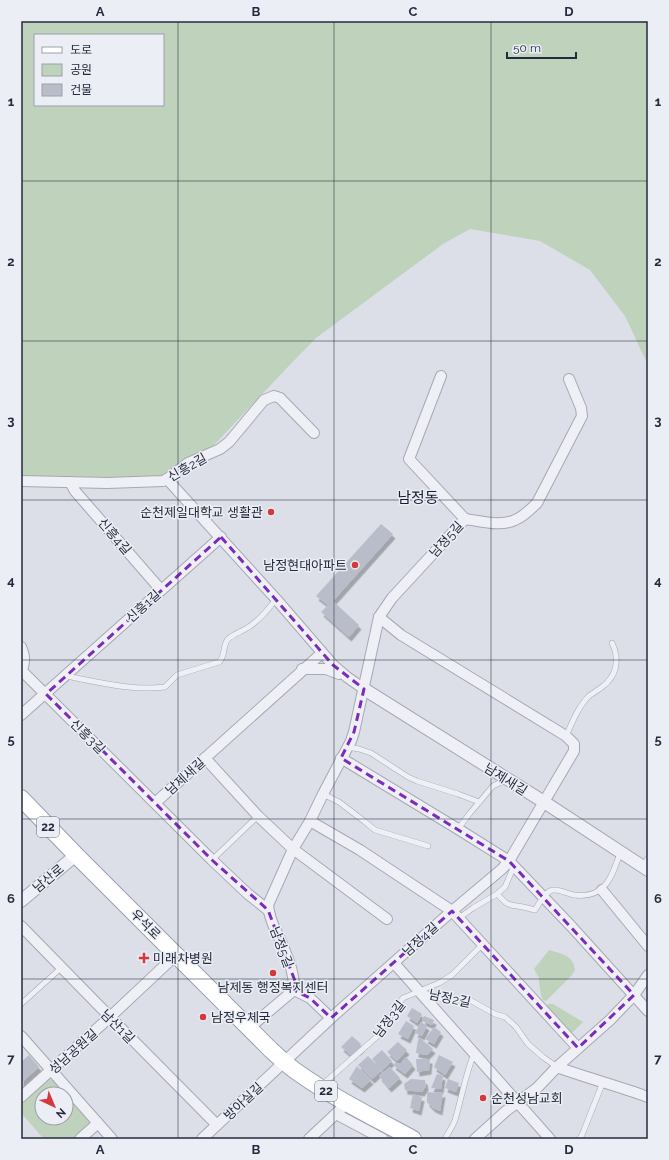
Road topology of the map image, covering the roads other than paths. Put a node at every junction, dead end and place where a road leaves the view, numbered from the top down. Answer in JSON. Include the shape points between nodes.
{"nodes":[{"id":1,"x":441,"y":376,"type":"dead end"},
{"id":2,"x":569,"y":380,"type":"dead end"},
{"id":3,"x":314,"y":433,"type":"dead end"},
{"id":4,"x":167,"y":479,"type":"junction"},
{"id":5,"x":21,"y":481,"type":"edge"},
{"id":6,"x":70,"y":482,"type":"junction"},
{"id":7,"x":465,"y":519,"type":"junction"},
{"id":8,"x":221,"y":537,"type":"junction"},
{"id":9,"x":161,"y":590,"type":"junction"},
{"id":10,"x":276,"y":599,"type":"junction"},
{"id":11,"x":380,"y":617,"type":"junction"},
{"id":12,"x":612,"y":643,"type":"dead end"},
{"id":13,"x":21,"y":647,"type":"edge"},
{"id":14,"x":322,"y":652,"type":"junction"},
{"id":15,"x":21,"y":670,"type":"edge"},
{"id":16,"x":302,"y":670,"type":"junction"},
{"id":17,"x":66,"y":676,"type":"junction"},
{"id":18,"x":345,"y":676,"type":"junction"},
{"id":19,"x":364,"y":689,"type":"junction"},
{"id":20,"x":46,"y":694,"type":"junction"},
{"id":21,"x":21,"y":715,"type":"edge"},
{"id":22,"x":566,"y":736,"type":"junction"},
{"id":23,"x":348,"y":747,"type":"junction"},
{"id":24,"x":205,"y":758,"type":"junction"},
{"id":25,"x":341,"y":758,"type":"junction"},
{"id":26,"x":507,"y":779,"type":"junction"},
{"id":27,"x":323,"y":794,"type":"junction"},
{"id":28,"x":21,"y":798,"type":"edge"},
{"id":29,"x":479,"y":802,"type":"junction"},
{"id":30,"x":544,"y":802,"type":"junction"},
{"id":31,"x":155,"y":803,"type":"junction"},
{"id":32,"x":258,"y":816,"type":"junction"},
{"id":33,"x":310,"y":821,"type":"junction"},
{"id":34,"x":458,"y":829,"type":"junction"},
{"id":35,"x":428,"y":846,"type":"dead end"},
{"id":36,"x":293,"y":849,"type":"junction"},
{"id":37,"x":620,"y":852,"type":"junction"},
{"id":38,"x":76,"y":855,"type":"junction"},
{"id":39,"x":212,"y":860,"type":"junction"},
{"id":40,"x":511,"y":864,"type":"junction"},
{"id":41,"x":646,"y":865,"type":"edge"},
{"id":42,"x":602,"y":890,"type":"junction"},
{"id":43,"x":497,"y":894,"type":"junction"},
{"id":44,"x":543,"y":898,"type":"junction"},
{"id":45,"x":21,"y":901,"type":"edge"},
{"id":46,"x":268,"y":910,"type":"junction"},
{"id":47,"x":455,"y":914,"type":"junction"},
{"id":48,"x":388,"y":919,"type":"dead end"},
{"id":49,"x":21,"y":926,"type":"edge"},
{"id":50,"x":483,"y":944,"type":"junction"},
{"id":51,"x":648,"y":946,"type":"edge"},
{"id":52,"x":176,"y":955,"type":"junction"},
{"id":53,"x":394,"y":963,"type":"junction"},
{"id":54,"x":61,"y":968,"type":"junction"},
{"id":55,"x":648,"y":975,"type":"edge"},
{"id":56,"x":294,"y":990,"type":"junction"},
{"id":57,"x":419,"y":991,"type":"junction"},
{"id":58,"x":634,"y":995,"type":"junction"},
{"id":59,"x":21,"y":1004,"type":"edge"},
{"id":60,"x":648,"y":1010,"type":"edge"},
{"id":61,"x":110,"y":1017,"type":"junction"},
{"id":62,"x":331,"y":1018,"type":"junction"},
{"id":63,"x":249,"y":1028,"type":"junction"},
{"id":64,"x":21,"y":1036,"type":"edge"},
{"id":65,"x":578,"y":1048,"type":"junction"},
{"id":66,"x":474,"y":1054,"type":"junction"},
{"id":67,"x":285,"y":1062,"type":"junction"},
{"id":68,"x":557,"y":1067,"type":"junction"},
{"id":69,"x":51,"y":1070,"type":"junction"},
{"id":70,"x":603,"y":1082,"type":"junction"},
{"id":71,"x":319,"y":1087,"type":"junction"},
{"id":72,"x":21,"y":1097,"type":"edge"},
{"id":73,"x":648,"y":1097,"type":"edge"},
{"id":74,"x":518,"y":1103,"type":"junction"},
{"id":75,"x":342,"y":1108,"type":"junction"},
{"id":76,"x":98,"y":1123,"type":"junction"},
{"id":77,"x":217,"y":1125,"type":"junction"},
{"id":78,"x":80,"y":1139,"type":"edge"},
{"id":79,"x":112,"y":1139,"type":"edge"},
{"id":80,"x":202,"y":1139,"type":"edge"},
{"id":81,"x":309,"y":1139,"type":"edge"},
{"id":82,"x":383,"y":1139,"type":"edge"},
{"id":83,"x":413,"y":1139,"type":"edge"},
{"id":84,"x":445,"y":1139,"type":"edge"},
{"id":85,"x":475,"y":1139,"type":"edge"},
{"id":86,"x":550,"y":1139,"type":"edge"},
{"id":87,"x":579,"y":1139,"type":"edge"}],
"edges":[{"from":1,"to":7,"type":"street","name":"남정5길","via":[[409,459]]},
{"from":2,"to":7,"type":"street","via":[[582,416],[537,503],[515,520],[502,523]]},
{"from":3,"to":4,"type":"street","name":"신흥2길","via":[[280,398],[274,396],[264,400],[229,442],[188,464]]},
{"from":4,"to":6,"type":"street","name":"신흥2길","via":[[153,482]]},
{"from":4,"to":8,"type":"street"},
{"from":5,"to":6,"type":"street","name":"신흥2길"},
{"from":6,"to":9,"type":"street","name":"신흥4길"},
{"from":7,"to":11,"type":"street","name":"남정5길","via":[[392,598]]},
{"from":8,"to":9,"type":"street","name":"신흥1길"},
{"from":8,"to":10,"type":"street"},
{"from":9,"to":17,"type":"street","name":"신흥1길"},
{"from":10,"to":14,"type":"street"},
{"from":10,"to":17,"type":"lane","via":[[257,621],[228,638],[219,662],[177,675],[165,687],[113,686]]},
{"from":11,"to":19,"type":"street","name":"남정5길"},
{"from":11,"to":22,"type":"street","via":[[401,635]]},
{"from":12,"to":22,"type":"lane","via":[[617,663],[614,674],[610,681],[589,696]]},
{"from":13,"to":15,"type":"street","via":[[25,661]]},
{"from":14,"to":16,"type":"street","name":"남제새길"},
{"from":14,"to":18,"type":"street"},
{"from":15,"to":20,"type":"street","name":"신흥3길"},
{"from":16,"to":18,"type":"street","via":[[326,670]]},
{"from":16,"to":24,"type":"street","name":"남제새길"},
{"from":17,"to":20,"type":"street","name":"신흥1길"},
{"from":18,"to":19,"type":"street"},
{"from":19,"to":23,"type":"street","name":"남정5길"},
{"from":19,"to":26,"type":"street","name":"남제새길"},
{"from":20,"to":21,"type":"street","name":"신흥1길"},
{"from":20,"to":31,"type":"street","name":"신흥3길"},
{"from":22,"to":30,"type":"street","name":"남정4길","via":[[574,744],[574,751]]},
{"from":23,"to":25,"type":"street","name":"남정5길"},
{"from":23,"to":29,"type":"lane","via":[[370,753],[417,781]]},
{"from":24,"to":31,"type":"street","name":"남제새길"},
{"from":24,"to":32,"type":"street"},
{"from":25,"to":27,"type":"street","name":"남정5길"},
{"from":25,"to":34,"type":"street"},
{"from":26,"to":29,"type":"lane","via":[[493,786]]},
{"from":26,"to":30,"type":"street","name":"남제새길"},
{"from":27,"to":33,"type":"street","name":"남정5길"},
{"from":27,"to":35,"type":"lane","via":[[375,830]]},
{"from":28,"to":38,"type":"main road","name":"우석로","number":"22"},
{"from":29,"to":34,"type":"lane"},
{"from":30,"to":37,"type":"street","name":"남제새길"},
{"from":30,"to":40,"type":"street","name":"남정4길"},
{"from":31,"to":39,"type":"street"},
{"from":32,"to":36,"type":"street"},
{"from":32,"to":39,"type":"lane"},
{"from":33,"to":36,"type":"street","name":"남정5길"},
{"from":33,"to":47,"type":"street","via":[[360,850]]},
{"from":34,"to":40,"type":"street"},
{"from":36,"to":46,"type":"street","name":"남정5길"},
{"from":36,"to":48,"type":"street"},
{"from":37,"to":41,"type":"street","name":"남제새길"},
{"from":37,"to":42,"type":"lane","via":[[609,881]]},
{"from":38,"to":45,"type":"street","name":"남산로"},
{"from":38,"to":52,"type":"main road","name":"우석로","number":"22"},
{"from":39,"to":46,"type":"street"},
{"from":40,"to":43,"type":"lane","via":[[505,887]]},
{"from":40,"to":44,"type":"street"},
{"from":40,"to":47,"type":"street","name":"남정4길","via":[[502,869]]},
{"from":42,"to":44,"type":"lane","via":[[594,894],[577,896],[554,890]]},
{"from":42,"to":51,"type":"street"},
{"from":43,"to":44,"type":"lane","via":[[506,903],[535,910]]},
{"from":43,"to":47,"type":"lane"},
{"from":44,"to":58,"type":"street"},
{"from":46,"to":56,"type":"street","name":"남정5길","via":[[294,980]]},
{"from":47,"to":50,"type":"street"},
{"from":47,"to":53,"type":"street","name":"남정4길"},
{"from":49,"to":54,"type":"street","name":"남산1길"},
{"from":50,"to":57,"type":"lane","name":"남정3길","via":[[452,975]]},
{"from":50,"to":65,"type":"street"},
{"from":52,"to":61,"type":"street","name":"성남공원길"},
{"from":52,"to":63,"type":"main road","name":"우석로","number":"22"},
{"from":53,"to":57,"type":"street"},
{"from":53,"to":62,"type":"street","name":"남정4길"},
{"from":54,"to":59,"type":"lane"},
{"from":54,"to":61,"type":"street","name":"남산1길"},
{"from":55,"to":58,"type":"street"},
{"from":56,"to":62,"type":"street","via":[[310,998]]},
{"from":56,"to":63,"type":"street"},
{"from":57,"to":66,"type":"street","name":"남정2길"},
{"from":57,"to":68,"type":"lane","name":"남정2길","via":[[446,1000],[468,999],[505,1017],[528,1044]]},
{"from":57,"to":71,"type":"lane","name":"남정3길","via":[[403,998],[384,1025],[381,1034]]},
{"from":58,"to":60,"type":"street"},
{"from":58,"to":65,"type":"street"},
{"from":61,"to":69,"type":"street","name":"성남공원길"},
{"from":61,"to":77,"type":"street","name":"남산1길"},
{"from":62,"to":67,"type":"street","name":"남정4길"},
{"from":63,"to":67,"type":"main road","name":"우석로","number":"22"},
{"from":64,"to":69,"type":"street"},
{"from":65,"to":68,"type":"street"},
{"from":66,"to":74,"type":"street","name":"남정2길"},
{"from":66,"to":84,"type":"lane","via":[[464,1080],[455,1121]]},
{"from":67,"to":71,"type":"main road","name":"우석로","number":"22"},
{"from":67,"to":77,"type":"street","name":"방아실길"},
{"from":68,"to":70,"type":"street"},
{"from":68,"to":74,"type":"street"},
{"from":69,"to":72,"type":"street","name":"성남공원길"},
{"from":69,"to":76,"type":"street"},
{"from":70,"to":73,"type":"street"},
{"from":70,"to":87,"type":"lane"},
{"from":71,"to":75,"type":"main road","name":"우석로","number":"22"},
{"from":74,"to":85,"type":"street"},
{"from":74,"to":86,"type":"street","name":"남정2길"},
{"from":75,"to":81,"type":"street"},
{"from":75,"to":82,"type":"street"},
{"from":75,"to":83,"type":"main road","name":"우석로","number":"22"},
{"from":76,"to":78,"type":"street"},
{"from":76,"to":79,"type":"street"},
{"from":77,"to":80,"type":"street","name":"방아실길"}]}
